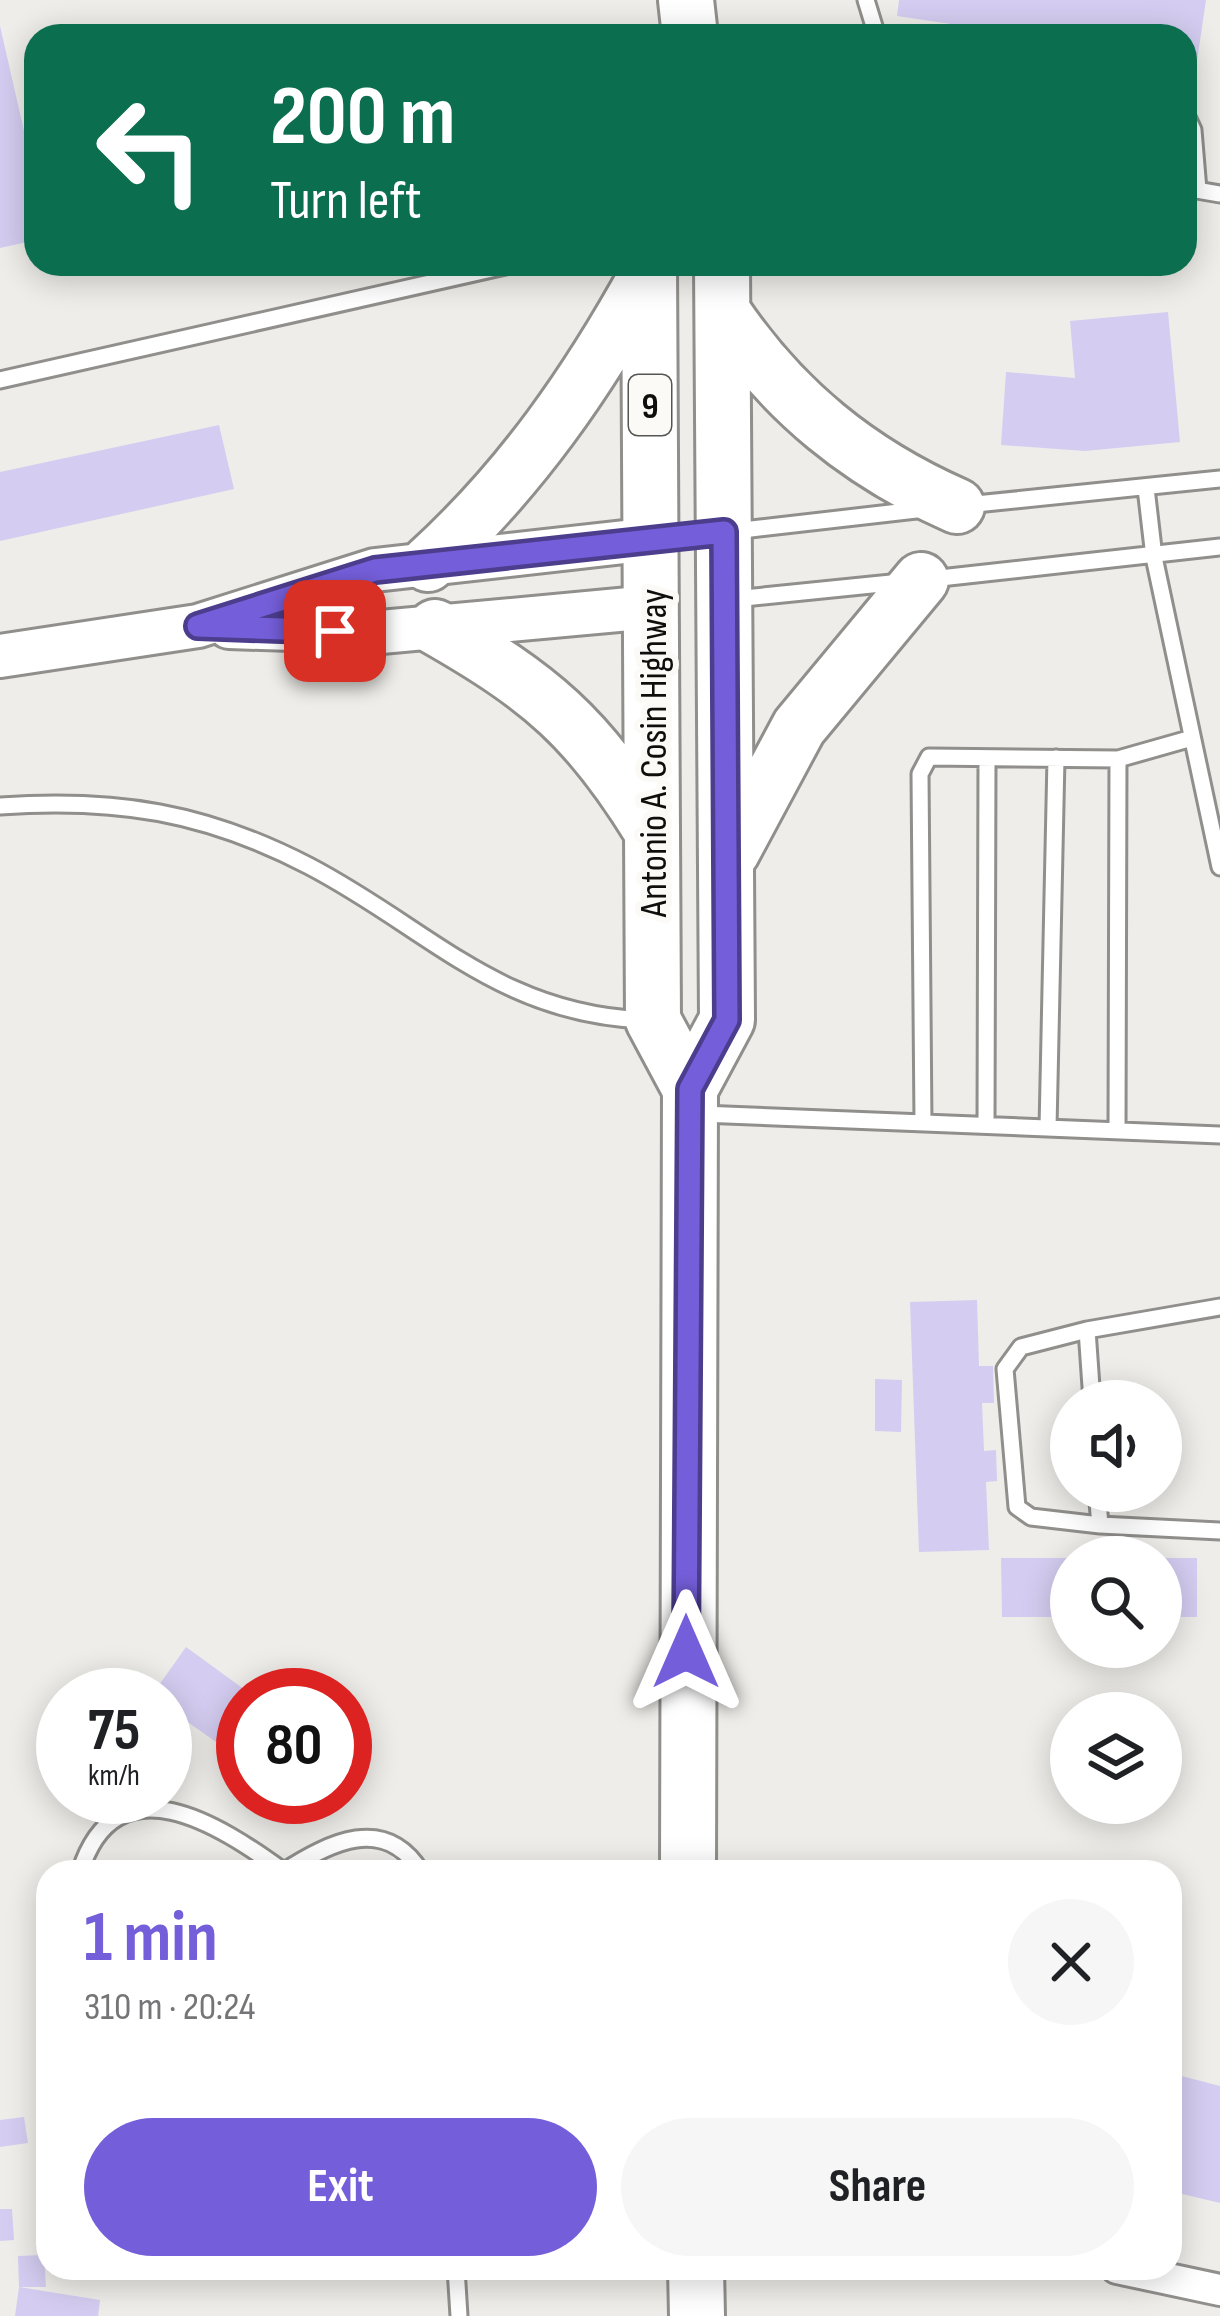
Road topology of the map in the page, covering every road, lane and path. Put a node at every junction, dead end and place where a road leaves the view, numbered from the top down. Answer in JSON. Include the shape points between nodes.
{"nodes":[{"id":1,"x":461,"y":276,"type":"edge"},
{"id":2,"x":644,"y":276,"type":"edge"},
{"id":3,"x":649,"y":276,"type":"edge"},
{"id":4,"x":723,"y":288,"type":"edge"},
{"id":5,"x":0,"y":380,"type":"edge"},
{"id":6,"x":1220,"y":478,"type":"edge"},
{"id":7,"x":1146,"y":488,"type":"junction"},
{"id":8,"x":957,"y":506,"type":"junction"},
{"id":9,"x":724,"y":532,"type":"junction"},
{"id":10,"x":651,"y":539,"type":"junction"},
{"id":11,"x":1220,"y":547,"type":"edge"},
{"id":12,"x":1154,"y":557,"type":"junction"},
{"id":13,"x":428,"y":564,"type":"junction"},
{"id":14,"x":921,"y":580,"type":"junction"},
{"id":15,"x":724,"y":599,"type":"junction"},
{"id":16,"x":651,"y":607,"type":"junction"},
{"id":17,"x":198,"y":626,"type":"junction"},
{"id":18,"x":435,"y":627,"type":"junction"},
{"id":19,"x":0,"y":656,"type":"edge"},
{"id":20,"x":1192,"y":738,"type":"junction"},
{"id":21,"x":987,"y":758,"type":"junction"},
{"id":22,"x":1056,"y":758,"type":"junction"},
{"id":23,"x":1118,"y":759,"type":"junction"},
{"id":24,"x":1220,"y":775,"type":"edge"},
{"id":25,"x":1199,"y":779,"type":"junction"},
{"id":26,"x":0,"y":806,"type":"edge"},
{"id":27,"x":652,"y":832,"type":"junction"},
{"id":28,"x":726,"y":866,"type":"junction"},
{"id":29,"x":1220,"y":867,"type":"edge"},
{"id":30,"x":653,"y":1020,"type":"junction"},
{"id":31,"x":690,"y":1101,"type":"junction"},
{"id":32,"x":922,"y":1123,"type":"junction"},
{"id":33,"x":986,"y":1125,"type":"junction"},
{"id":34,"x":1048,"y":1128,"type":"junction"},
{"id":35,"x":1118,"y":1131,"type":"junction"},
{"id":36,"x":1220,"y":1135,"type":"edge"},
{"id":37,"x":1220,"y":1307,"type":"edge"},
{"id":38,"x":1088,"y":1330,"type":"junction"},
{"id":39,"x":1091,"y":1380,"type":"edge"},
{"id":40,"x":1099,"y":1512,"type":"edge"},
{"id":41,"x":1100,"y":1525,"type":"junction"},
{"id":42,"x":1220,"y":1531,"type":"edge"},
{"id":43,"x":86,"y":1860,"type":"edge"},
{"id":44,"x":268,"y":1860,"type":"edge"},
{"id":45,"x":305,"y":1860,"type":"edge"},
{"id":46,"x":411,"y":1860,"type":"edge"},
{"id":47,"x":688,"y":1860,"type":"edge"},
{"id":48,"x":457,"y":2280,"type":"edge"},
{"id":49,"x":696,"y":2280,"type":"edge"},
{"id":50,"x":1173,"y":2280,"type":"edge"},
{"id":51,"x":1220,"y":2290,"type":"edge"},
{"id":52,"x":460,"y":2316,"type":"edge"},
{"id":53,"x":697,"y":2316,"type":"edge"}],
"edges":[{"from":1,"to":5,"type":"lane"},
{"from":2,"to":13,"type":"highway","via":[[539,447]]},
{"from":3,"to":10,"type":"highway","name":"Antonio A. Cosin Highway","number":"9"},
{"from":4,"to":8,"type":"highway","via":[[752,356],[844,444]]},
{"from":4,"to":9,"type":"highway","name":"Antonio A. Cosin Highway","number":"9"},
{"from":6,"to":7,"type":"lane"},
{"from":7,"to":8,"type":"lane"},
{"from":7,"to":12,"type":"lane"},
{"from":8,"to":9,"type":"lane"},
{"from":9,"to":10,"type":"highway"},
{"from":9,"to":15,"type":"highway","name":"Antonio A. Cosin Highway","number":"9"},
{"from":10,"to":13,"type":"main road"},
{"from":10,"to":16,"type":"highway","name":"Antonio A. Cosin Highway","number":"9"},
{"from":11,"to":12,"type":"lane"},
{"from":12,"to":14,"type":"lane"},
{"from":12,"to":20,"type":"lane"},
{"from":13,"to":17,"type":"main road","via":[[375,570]]},
{"from":14,"to":15,"type":"lane"},
{"from":14,"to":28,"type":"highway","via":[[799,727]]},
{"from":15,"to":16,"type":"highway"},
{"from":15,"to":28,"type":"highway","name":"Antonio A. Cosin Highway","number":"9"},
{"from":16,"to":18,"type":"main road"},
{"from":16,"to":27,"type":"highway","name":"Antonio A. Cosin Highway","number":"9"},
{"from":17,"to":18,"type":"main road"},
{"from":17,"to":19,"type":"main road"},
{"from":18,"to":27,"type":"highway","via":[[554,704],[602,755]]},
{"from":20,"to":23,"type":"lane"},
{"from":20,"to":25,"type":"lane"},
{"from":21,"to":22,"type":"lane"},
{"from":21,"to":32,"type":"lane","via":[[929,757],[920,774]]},
{"from":21,"to":33,"type":"lane"},
{"from":22,"to":23,"type":"lane"},
{"from":22,"to":34,"type":"lane"},
{"from":23,"to":35,"type":"lane"},
{"from":24,"to":25,"type":"lane"},
{"from":25,"to":29,"type":"lane"},
{"from":26,"to":30,"type":"lane","via":[[79,800],[158,809],[232,830],[311,867],[505,989],[563,1008]]},
{"from":27,"to":30,"type":"highway","name":"Antonio A. Cosin Highway","number":"9"},
{"from":28,"to":31,"type":"highway","name":"Antonio A. Cosin Highway","number":"9","via":[[727,1020]]},
{"from":30,"to":31,"type":"highway","name":"Antonio A. Cosin Highway","number":"9"},
{"from":31,"to":32,"type":"lane"},
{"from":31,"to":47,"type":"highway","name":"Antonio A. Cosin Highway","number":"9"},
{"from":32,"to":33,"type":"lane"},
{"from":33,"to":34,"type":"lane"},
{"from":34,"to":35,"type":"lane"},
{"from":35,"to":36,"type":"lane"},
{"from":37,"to":38,"type":"lane"},
{"from":38,"to":39,"type":"lane"},
{"from":38,"to":41,"type":"lane","via":[[1022,1347],[1005,1369],[1017,1507],[1031,1517]]},
{"from":40,"to":41,"type":"lane"},
{"from":41,"to":42,"type":"lane"},
{"from":43,"to":44,"type":"lane","via":[[101,1832],[124,1814],[166,1809],[226,1830]]},
{"from":45,"to":46,"type":"lane","via":[[368,1835],[392,1840]]},
{"from":48,"to":52,"type":"lane"},
{"from":49,"to":53,"type":"highway"},
{"from":50,"to":51,"type":"street"}]}
